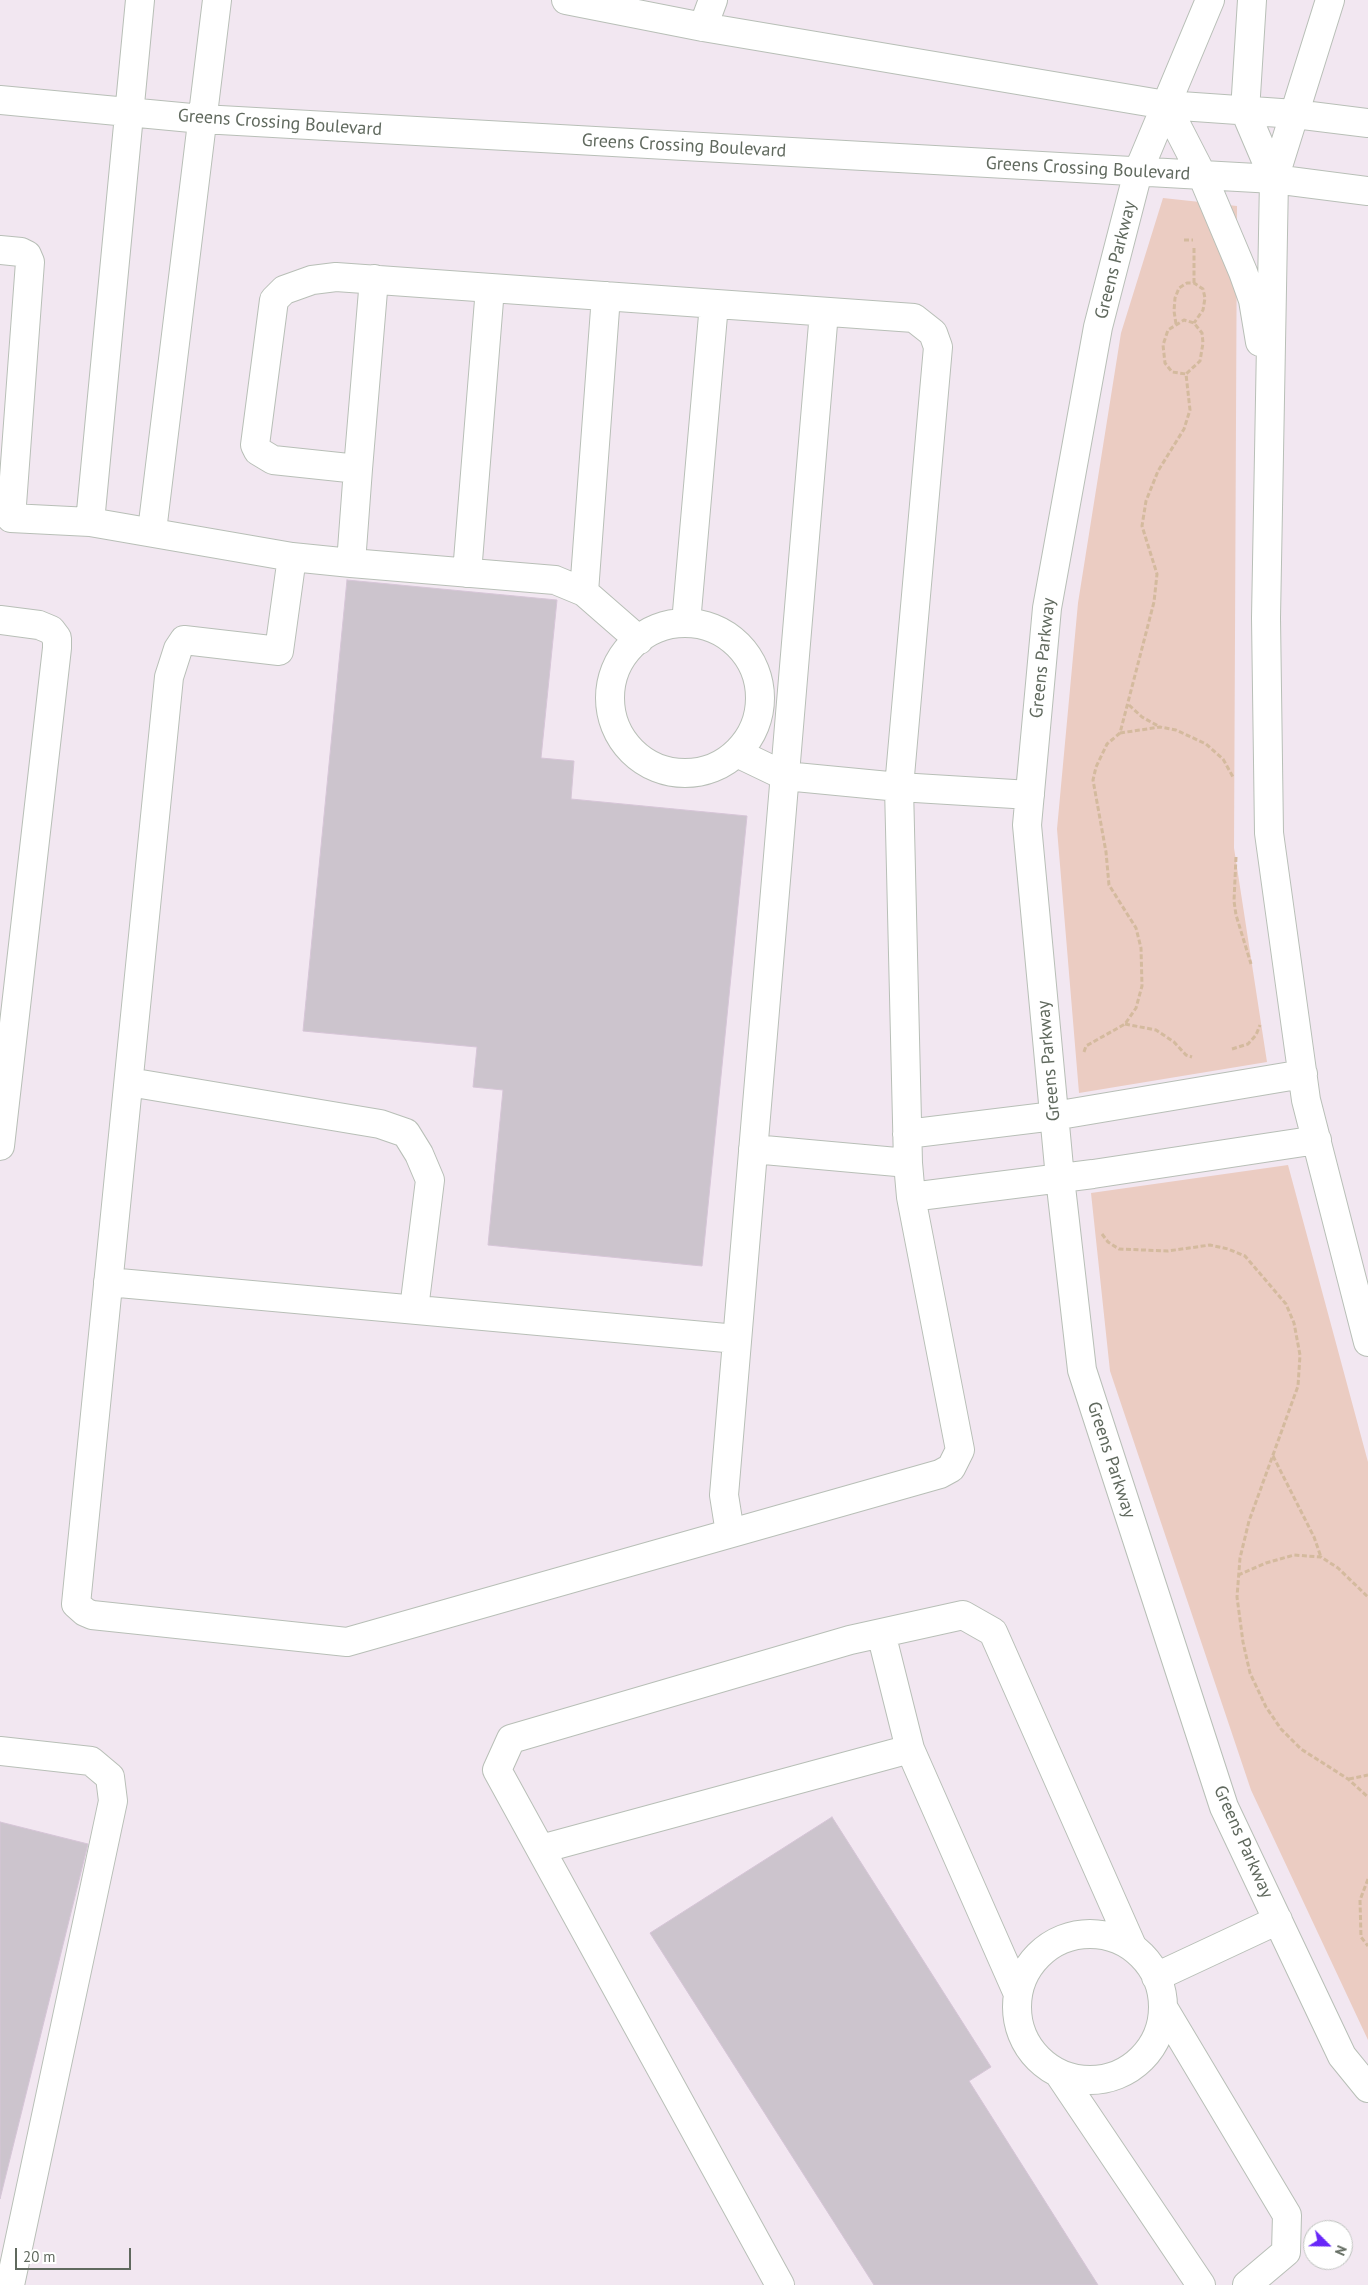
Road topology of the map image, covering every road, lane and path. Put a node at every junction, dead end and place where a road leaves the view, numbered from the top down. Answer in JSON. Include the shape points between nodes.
{"nodes":[{"id":1,"x":140,"y":0,"type":"edge"},
{"id":2,"x":217,"y":0,"type":"edge"},
{"id":3,"x":566,"y":0,"type":"edge"},
{"id":4,"x":713,"y":0,"type":"edge"},
{"id":5,"x":1210,"y":0,"type":"edge"},
{"id":6,"x":1252,"y":0,"type":"edge"},
{"id":7,"x":1330,"y":0,"type":"edge"},
{"id":8,"x":703,"y":27,"type":"junction"},
{"id":9,"x":0,"y":100,"type":"edge"},
{"id":10,"x":1166,"y":105,"type":"junction"},
{"id":11,"x":1245,"y":110,"type":"junction"},
{"id":12,"x":129,"y":112,"type":"junction"},
{"id":13,"x":1295,"y":114,"type":"junction"},
{"id":14,"x":202,"y":119,"type":"junction"},
{"id":15,"x":1368,"y":123,"type":"edge"},
{"id":16,"x":1138,"y":172,"type":"junction"},
{"id":17,"x":1202,"y":175,"type":"junction"},
{"id":18,"x":1274,"y":179,"type":"junction"},
{"id":19,"x":1368,"y":191,"type":"edge"},
{"id":20,"x":1194,"y":240,"type":"dead end"},
{"id":21,"x":0,"y":250,"type":"edge"},
{"id":22,"x":374,"y":279,"type":"junction"},
{"id":23,"x":1194,"y":283,"type":"junction"},
{"id":24,"x":490,"y":288,"type":"junction"},
{"id":25,"x":606,"y":296,"type":"junction"},
{"id":26,"x":714,"y":304,"type":"junction"},
{"id":27,"x":824,"y":312,"type":"junction"},
{"id":28,"x":1194,"y":323,"type":"junction"},
{"id":29,"x":1176,"y":324,"type":"junction"},
{"id":30,"x":1186,"y":374,"type":"junction"},
{"id":31,"x":1271,"y":408,"type":"junction"},
{"id":32,"x":358,"y":469,"type":"junction"},
{"id":33,"x":5,"y":518,"type":"edge"},
{"id":34,"x":90,"y":522,"type":"junction"},
{"id":35,"x":152,"y":532,"type":"junction"},
{"id":36,"x":292,"y":557,"type":"junction"},
{"id":37,"x":351,"y":563,"type":"junction"},
{"id":38,"x":467,"y":573,"type":"junction"},
{"id":39,"x":584,"y":592,"type":"junction"},
{"id":40,"x":0,"y":620,"type":"edge"},
{"id":41,"x":686,"y":623,"type":"junction"},
{"id":42,"x":639,"y":640,"type":"junction"},
{"id":43,"x":1129,"y":705,"type":"junction"},
{"id":44,"x":1160,"y":727,"type":"junction"},
{"id":45,"x":1120,"y":734,"type":"junction"},
{"id":46,"x":737,"y":754,"type":"junction"},
{"id":47,"x":784,"y":776,"type":"junction"},
{"id":48,"x":1234,"y":779,"type":"dead end"},
{"id":49,"x":899,"y":787,"type":"junction"},
{"id":50,"x":1030,"y":795,"type":"junction"},
{"id":51,"x":1236,"y":847,"type":"dead end"},
{"id":52,"x":1252,"y":968,"type":"dead end"},
{"id":53,"x":1262,"y":1021,"type":"dead end"},
{"id":54,"x":1125,"y":1024,"type":"junction"},
{"id":55,"x":1224,"y":1052,"type":"dead end"},
{"id":56,"x":1084,"y":1054,"type":"dead end"},
{"id":57,"x":1194,"y":1057,"type":"dead end"},
{"id":58,"x":1303,"y":1074,"type":"junction"},
{"id":59,"x":129,"y":1082,"type":"junction"},
{"id":60,"x":1054,"y":1116,"type":"junction"},
{"id":61,"x":907,"y":1134,"type":"junction"},
{"id":62,"x":1316,"y":1140,"type":"junction"},
{"id":63,"x":0,"y":1146,"type":"edge"},
{"id":64,"x":753,"y":1150,"type":"junction"},
{"id":65,"x":908,"y":1163,"type":"junction"},
{"id":66,"x":1060,"y":1178,"type":"junction"},
{"id":67,"x":911,"y":1197,"type":"junction"},
{"id":68,"x":1100,"y":1230,"type":"dead end"},
{"id":69,"x":108,"y":1282,"type":"junction"},
{"id":70,"x":414,"y":1309,"type":"junction"},
{"id":71,"x":737,"y":1339,"type":"junction"},
{"id":72,"x":1368,"y":1342,"type":"edge"},
{"id":73,"x":1273,"y":1456,"type":"junction"},
{"id":74,"x":730,"y":1533,"type":"junction"},
{"id":75,"x":1321,"y":1557,"type":"junction"},
{"id":76,"x":1238,"y":1575,"type":"junction"},
{"id":77,"x":1368,"y":1596,"type":"edge"},
{"id":78,"x":881,"y":1633,"type":"junction"},
{"id":79,"x":910,"y":1749,"type":"junction"},
{"id":80,"x":0,"y":1751,"type":"edge"},
{"id":81,"x":1368,"y":1775,"type":"edge"},
{"id":82,"x":1348,"y":1779,"type":"junction"},
{"id":83,"x":1368,"y":1797,"type":"edge"},
{"id":84,"x":541,"y":1849,"type":"junction"},
{"id":85,"x":1368,"y":1879,"type":"edge"},
{"id":86,"x":1278,"y":1920,"type":"junction"},
{"id":87,"x":1132,"y":1946,"type":"junction"},
{"id":88,"x":1368,"y":1946,"type":"edge"},
{"id":89,"x":1156,"y":1977,"type":"junction"},
{"id":90,"x":1018,"y":1994,"type":"junction"},
{"id":91,"x":1164,"y":2010,"type":"junction"},
{"id":92,"x":1059,"y":2074,"type":"junction"},
{"id":93,"x":1368,"y":2088,"type":"edge"},
{"id":94,"x":10,"y":2285,"type":"edge"},
{"id":95,"x":780,"y":2285,"type":"edge"},
{"id":96,"x":1201,"y":2285,"type":"edge"},
{"id":97,"x":1247,"y":2285,"type":"edge"}],
"edges":[{"from":1,"to":12,"type":"street"},
{"from":2,"to":14,"type":"street"},
{"from":3,"to":8,"type":"street"},
{"from":4,"to":8,"type":"street"},
{"from":5,"to":10,"type":"street","name":"Greens Parkway"},
{"from":6,"to":11,"type":"street"},
{"from":7,"to":13,"type":"street"},
{"from":8,"to":10,"type":"street"},
{"from":9,"to":12,"type":"street","name":"Greens Crossing Boulevard"},
{"from":10,"to":11,"type":"street"},
{"from":10,"to":16,"type":"street","name":"Greens Parkway"},
{"from":10,"to":17,"type":"street"},
{"from":11,"to":13,"type":"street"},
{"from":11,"to":18,"type":"street"},
{"from":12,"to":14,"type":"street","name":"Greens Crossing Boulevard"},
{"from":12,"to":34,"type":"street"},
{"from":13,"to":15,"type":"street"},
{"from":13,"to":18,"type":"street"},
{"from":14,"to":16,"type":"street","name":"Greens Crossing Boulevard"},
{"from":14,"to":35,"type":"street"},
{"from":16,"to":17,"type":"street","name":"Greens Crossing Boulevard"},
{"from":16,"to":50,"type":"street","name":"Greens Parkway","via":[[1098,327],[1047,608]]},
{"from":17,"to":18,"type":"street","name":"Greens Crossing Boulevard"},
{"from":17,"to":31,"type":"street","via":[[1252,300]]},
{"from":18,"to":19,"type":"street","name":"Greens Crossing Boulevard"},
{"from":18,"to":31,"type":"street"},
{"from":20,"to":23,"type":"path"},
{"from":21,"to":33,"type":"street","via":[[21,252],[30,262]]},
{"from":22,"to":24,"type":"street"},
{"from":22,"to":32,"type":"street"},
{"from":22,"to":32,"type":"street","via":[[336,277],[312,280],[284,290],[274,300],[255,446],[273,460]]},
{"from":23,"to":28,"type":"path","via":[[1203,289],[1205,298],[1203,310]]},
{"from":23,"to":29,"type":"path","via":[[1179,288],[1174,311]]},
{"from":24,"to":25,"type":"street"},
{"from":24,"to":38,"type":"street"},
{"from":25,"to":26,"type":"street"},
{"from":25,"to":39,"type":"street"},
{"from":26,"to":27,"type":"street"},
{"from":26,"to":41,"type":"street"},
{"from":27,"to":47,"type":"street"},
{"from":27,"to":49,"type":"street","via":[[914,318],[933,333],[938,347]]},
{"from":28,"to":29,"type":"path","via":[[1184,320]]},
{"from":28,"to":30,"type":"path","via":[[1202,333],[1203,343],[1200,361]]},
{"from":29,"to":30,"type":"path","via":[[1168,330],[1163,345],[1165,363],[1172,372]]},
{"from":30,"to":43,"type":"path","via":[[1190,410],[1184,429],[1158,471],[1146,502],[1142,526],[1157,574],[1154,602]]},
{"from":31,"to":58,"type":"street","via":[[1266,618],[1269,833]]},
{"from":32,"to":37,"type":"street"},
{"from":33,"to":34,"type":"street"},
{"from":34,"to":35,"type":"street"},
{"from":35,"to":36,"type":"street"},
{"from":36,"to":37,"type":"street"},
{"from":36,"to":59,"type":"street","via":[[279,650],[184,640],[178,649],[170,677]]},
{"from":37,"to":38,"type":"street"},
{"from":38,"to":39,"type":"street","via":[[555,580]]},
{"from":39,"to":42,"type":"street"},
{"from":40,"to":63,"type":"street","via":[[39,624],[51,630],[57,638],[57,648]]},
{"from":41,"to":42,"type":"street","via":[[673,623],[650,631]]},
{"from":41,"to":46,"type":"street","via":[[719,630],[739,645],[753,664],[760,687],[760,711],[751,734]]},
{"from":42,"to":46,"type":"street","via":[[630,647],[616,669],[610,694],[613,719],[624,742],[642,760],[665,771],[690,774],[716,768]]},
{"from":43,"to":44,"type":"path"},
{"from":43,"to":45,"type":"path"},
{"from":44,"to":45,"type":"path"},
{"from":44,"to":48,"type":"path","via":[[1176,730],[1206,744],[1223,759]]},
{"from":45,"to":54,"type":"path","via":[[1107,744],[1093,780],[1109,885],[1136,928],[1141,948],[1142,986],[1136,1008]]},
{"from":46,"to":47,"type":"street"},
{"from":47,"to":49,"type":"street"},
{"from":47,"to":64,"type":"street"},
{"from":49,"to":50,"type":"street"},
{"from":49,"to":61,"type":"street"},
{"from":50,"to":60,"type":"street","name":"Greens Parkway","via":[[1027,825]]},
{"from":51,"to":52,"type":"path","via":[[1234,901]]},
{"from":53,"to":55,"type":"path","via":[[1248,1044]]},
{"from":54,"to":56,"type":"path","via":[[1086,1046]]},
{"from":54,"to":57,"type":"path","via":[[1156,1030],[1186,1055]]},
{"from":58,"to":60,"type":"street"},
{"from":58,"to":62,"type":"street"},
{"from":59,"to":69,"type":"street"},
{"from":59,"to":70,"type":"street","via":[[380,1124],[406,1133],[430,1180]]},
{"from":60,"to":61,"type":"street"},
{"from":60,"to":66,"type":"street","name":"Greens Parkway"},
{"from":61,"to":65,"type":"street"},
{"from":62,"to":66,"type":"street"},
{"from":62,"to":72,"type":"street"},
{"from":64,"to":65,"type":"street"},
{"from":64,"to":71,"type":"street"},
{"from":65,"to":67,"type":"street"},
{"from":66,"to":67,"type":"street"},
{"from":66,"to":86,"type":"street","name":"Greens Parkway","via":[[1082,1370],[1224,1807]]},
{"from":67,"to":74,"type":"street","via":[[960,1450],[956,1460],[951,1468],[940,1474]]},
{"from":68,"to":73,"type":"path","via":[[1108,1242],[1119,1249],[1168,1251],[1210,1245],[1228,1249],[1245,1256],[1286,1304],[1294,1323],[1300,1355],[1298,1386]]},
{"from":69,"to":70,"type":"street"},
{"from":69,"to":74,"type":"street","via":[[76,1604],[92,1615],[347,1642]]},
{"from":70,"to":71,"type":"street"},
{"from":71,"to":74,"type":"street","via":[[724,1495]]},
{"from":73,"to":75,"type":"path"},
{"from":73,"to":76,"type":"path","via":[[1249,1520]]},
{"from":75,"to":76,"type":"path","via":[[1294,1554]]},
{"from":75,"to":77,"type":"path"},
{"from":76,"to":82,"type":"path","via":[[1237,1597],[1243,1642],[1250,1673],[1266,1707],[1281,1729],[1301,1749]]},
{"from":78,"to":79,"type":"street"},
{"from":78,"to":84,"type":"street","via":[[512,1739],[498,1770]]},
{"from":78,"to":87,"type":"street","via":[[963,1615],[993,1632]]},
{"from":79,"to":84,"type":"street"},
{"from":79,"to":90,"type":"street"},
{"from":80,"to":94,"type":"street","via":[[90,1761],[110,1778],[113,1801]]},
{"from":81,"to":82,"type":"path"},
{"from":82,"to":83,"type":"path"},
{"from":84,"to":95,"type":"street"},
{"from":85,"to":88,"type":"path","via":[[1360,1900],[1361,1937]]},
{"from":86,"to":89,"type":"street"},
{"from":86,"to":93,"type":"street","name":"Greens Parkway","via":[[1342,2056]]},
{"from":87,"to":89,"type":"street","via":[[1150,1963]]},
{"from":87,"to":90,"type":"street","via":[[1110,1936],[1086,1933],[1062,1938],[1042,1951],[1026,1971]]},
{"from":89,"to":91,"type":"street","via":[[1161,1986]]},
{"from":90,"to":92,"type":"street","via":[[1017,2018],[1025,2042],[1040,2061]]},
{"from":91,"to":92,"type":"street","via":[[1159,2033],[1147,2054],[1129,2070],[1107,2079],[1082,2081]]},
{"from":91,"to":97,"type":"street","via":[[1287,2215],[1286,2252]]},
{"from":92,"to":96,"type":"street"}]}
